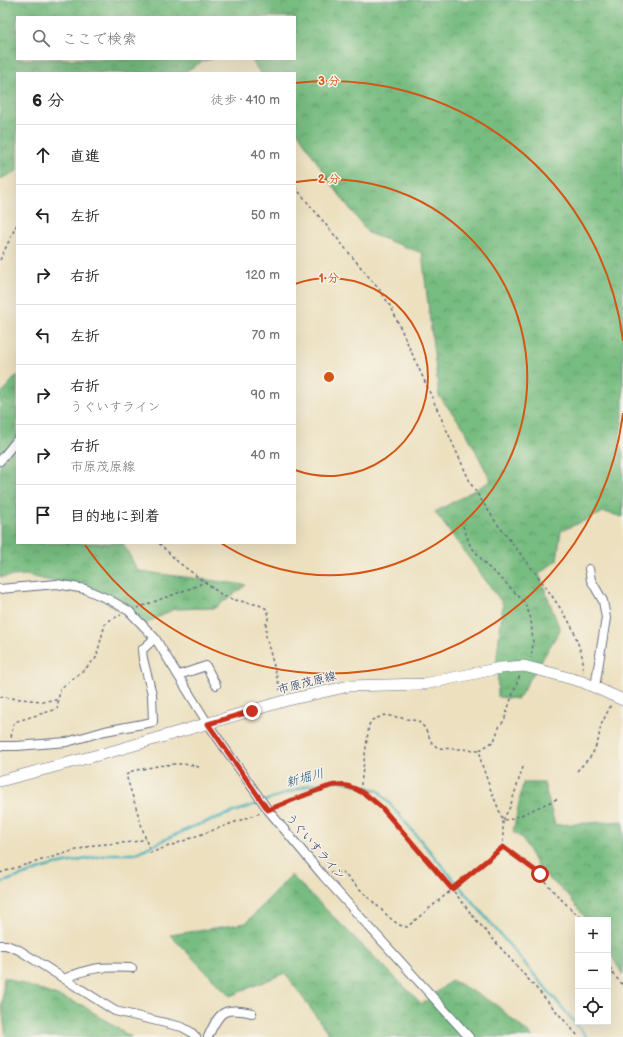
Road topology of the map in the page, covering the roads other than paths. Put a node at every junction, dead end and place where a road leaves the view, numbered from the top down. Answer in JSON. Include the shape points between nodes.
{"nodes":[{"id":1,"x":16,"y":441,"type":"edge"},
{"id":2,"x":0,"y":461,"type":"edge"},
{"id":3,"x":589,"y":569,"type":"dead end"},
{"id":4,"x":0,"y":589,"type":"edge"},
{"id":5,"x":155,"y":638,"type":"junction"},
{"id":6,"x":179,"y":675,"type":"junction"},
{"id":7,"x":216,"y":685,"type":"dead end"},
{"id":8,"x":595,"y":687,"type":"junction"},
{"id":9,"x":619,"y":698,"type":"edge"},
{"id":10,"x":208,"y":724,"type":"junction"},
{"id":11,"x":3,"y":746,"type":"edge"},
{"id":12,"x":0,"y":781,"type":"edge"},
{"id":13,"x":0,"y":945,"type":"edge"},
{"id":14,"x":132,"y":968,"type":"dead end"},
{"id":15,"x":64,"y":979,"type":"junction"},
{"id":16,"x":252,"y":1013,"type":"dead end"},
{"id":17,"x":196,"y":1037,"type":"edge"},
{"id":18,"x":208,"y":1037,"type":"edge"},
{"id":19,"x":469,"y":1037,"type":"edge"}],
"edges":[{"from":1,"to":2,"type":"street"},
{"from":3,"to":8,"type":"street","via":[[591,580],[603,601],[606,618]]},
{"from":4,"to":5,"type":"street","name":"うぐいすライン","via":[[57,584],[85,589],[130,611]]},
{"from":5,"to":6,"type":"street","name":"うぐいすライン"},
{"from":5,"to":11,"type":"street","via":[[142,650],[152,694],[153,722],[105,731],[67,742]]},
{"from":6,"to":7,"type":"street","via":[[206,666]]},
{"from":6,"to":10,"type":"street","name":"うぐいすライン"},
{"from":8,"to":9,"type":"main road","name":"市原茂原線"},
{"from":8,"to":10,"type":"main road","name":"市原茂原線","via":[[527,667],[500,668],[424,684],[349,686],[284,701]]},
{"from":10,"to":12,"type":"main road","name":"市原茂原線"},
{"from":10,"to":19,"type":"street","name":"うぐいすライン","via":[[268,810]]},
{"from":13,"to":15,"type":"street","via":[[19,950]]},
{"from":14,"to":15,"type":"street","via":[[101,967]]},
{"from":15,"to":17,"type":"street","via":[[115,1011],[182,1027]]},
{"from":16,"to":18,"type":"street","via":[[234,1009],[227,1011],[222,1014]]}]}
